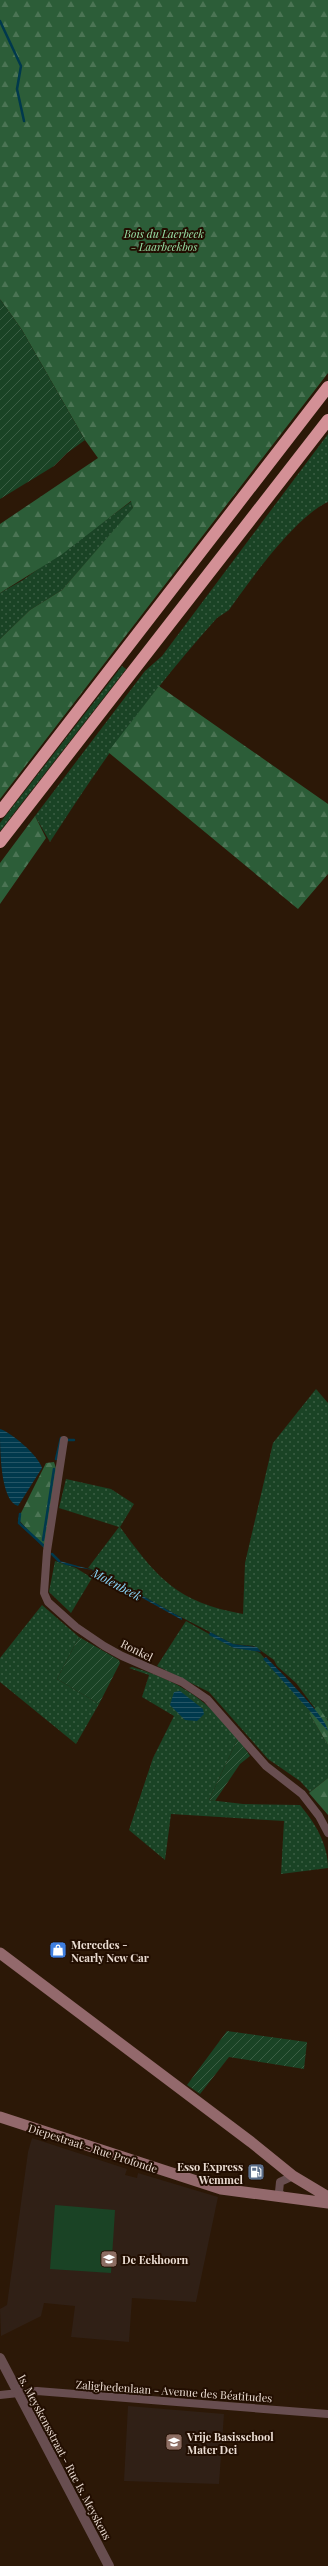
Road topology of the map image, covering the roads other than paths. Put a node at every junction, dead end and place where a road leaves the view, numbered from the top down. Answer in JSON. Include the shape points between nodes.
{"nodes":[{"id":1,"x":328,"y":387,"type":"edge"},
{"id":2,"x":328,"y":420,"type":"edge"},
{"id":3,"x":0,"y":812,"type":"edge"},
{"id":4,"x":0,"y":842,"type":"edge"},
{"id":5,"x":64,"y":1440,"type":"dead end"},
{"id":6,"x":328,"y":1833,"type":"edge"},
{"id":7,"x":0,"y":1953,"type":"edge"},
{"id":8,"x":0,"y":2117,"type":"edge"},
{"id":9,"x":293,"y":2176,"type":"junction"},
{"id":10,"x":303,"y":2184,"type":"junction"},
{"id":11,"x":283,"y":2197,"type":"junction"},
{"id":12,"x":328,"y":2197,"type":"edge"},
{"id":13,"x":302,"y":2199,"type":"junction"},
{"id":14,"x":328,"y":2203,"type":"edge"},
{"id":15,"x":0,"y":2358,"type":"edge"},
{"id":16,"x":18,"y":2392,"type":"junction"},
{"id":17,"x":0,"y":2395,"type":"edge"},
{"id":18,"x":328,"y":2414,"type":"edge"},
{"id":19,"x":110,"y":2566,"type":"edge"}],
"edges":[{"from":1,"to":3,"type":"highway"},
{"from":2,"to":4,"type":"highway"},
{"from":5,"to":6,"type":"street","name":"Ronkel","via":[[47,1551],[44,1593],[48,1602],[76,1627],[104,1646],[182,1682],[207,1699],[266,1766],[302,1794]]},
{"from":7,"to":9,"type":"main road"},
{"from":8,"to":11,"type":"main road","name":"Diepestraat - Rue Profonde","via":[[191,2181],[221,2189]]},
{"from":9,"to":10,"type":"main road"},
{"from":9,"to":11,"type":"street","via":[[280,2182],[279,2192]]},
{"from":10,"to":12,"type":"main road"},
{"from":10,"to":13,"type":"street","via":[[306,2192]]},
{"from":11,"to":13,"type":"main road","name":"Diepestraat - Rue Profonde"},
{"from":13,"to":14,"type":"main road","name":"Diepestraat - Rue Profonde"},
{"from":15,"to":16,"type":"street","name":"Is. Meyskensstraat - Rue Is. Meyskens"},
{"from":16,"to":17,"type":"street","name":"Zalighedenlaan - Avenue des Béatitudes"},
{"from":16,"to":18,"type":"street","name":"Zalighedenlaan - Avenue des Béatitudes","via":[[38,2391]]},
{"from":16,"to":19,"type":"street","name":"Is. Meyskensstraat - Rue Is. Meyskens"}]}
